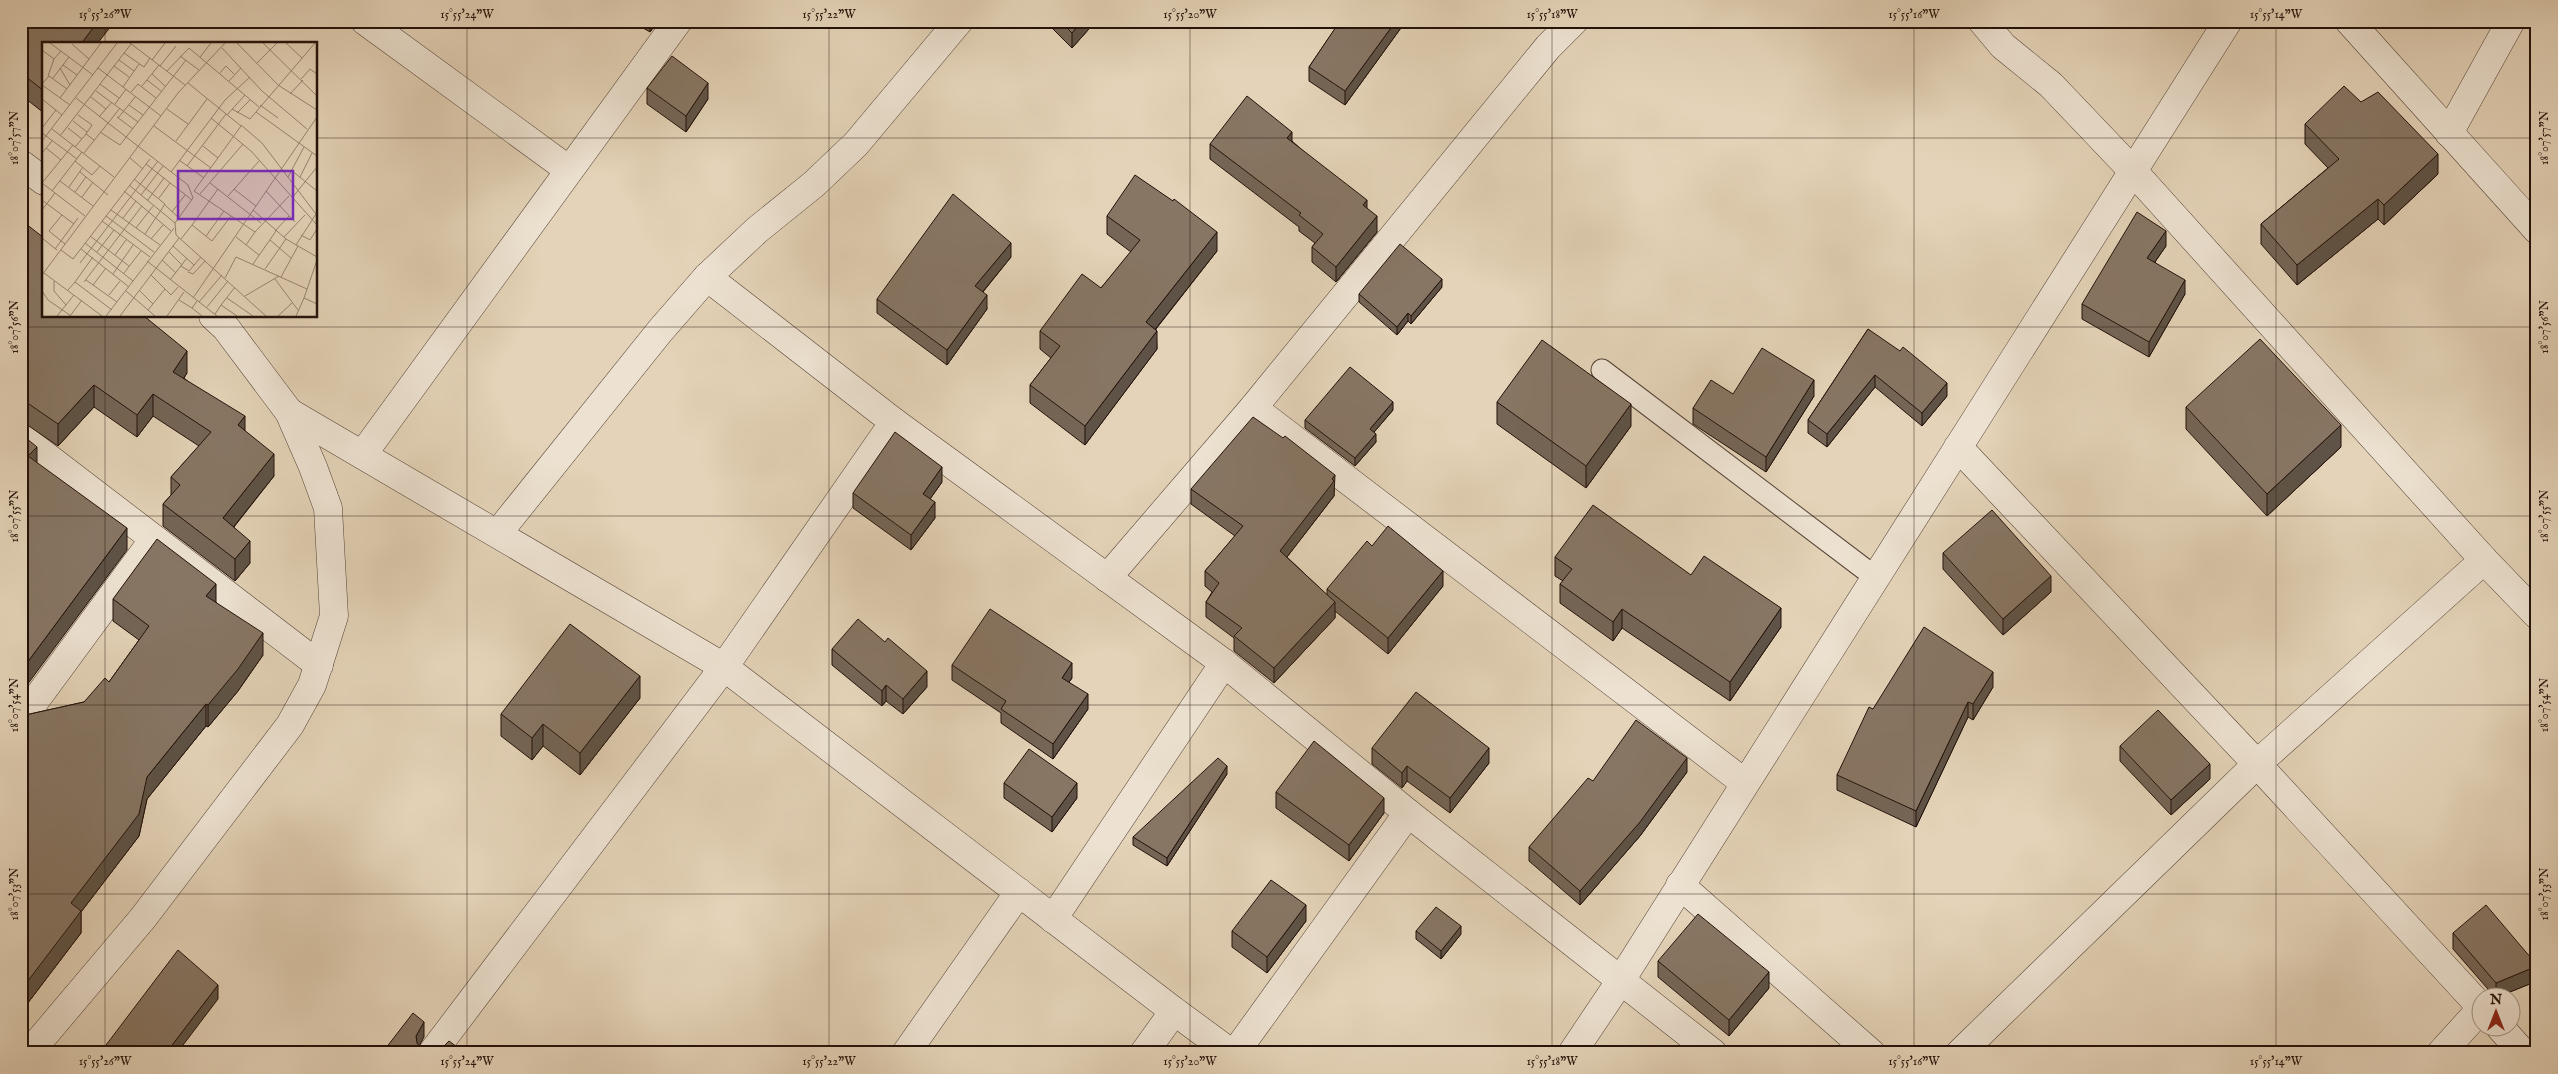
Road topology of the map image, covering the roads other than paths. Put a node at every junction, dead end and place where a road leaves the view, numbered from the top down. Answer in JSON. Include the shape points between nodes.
{"nodes":[{"id":1,"x":365,"y":21,"type":"edge"},
{"id":2,"x":678,"y":21,"type":"edge"},
{"id":3,"x":960,"y":21,"type":"edge"},
{"id":4,"x":1574,"y":21,"type":"edge"},
{"id":5,"x":1982,"y":21,"type":"edge"},
{"id":6,"x":2228,"y":21,"type":"edge"},
{"id":7,"x":2349,"y":21,"type":"edge"},
{"id":8,"x":2511,"y":21,"type":"edge"},
{"id":9,"x":2449,"y":134,"type":"junction"},
{"id":10,"x":21,"y":164,"type":"edge"},
{"id":11,"x":569,"y":170,"type":"junction"},
{"id":12,"x":2132,"y":170,"type":"junction"},
{"id":13,"x":42,"y":180,"type":"edge"},
{"id":14,"x":2537,"y":230,"type":"edge"},
{"id":15,"x":707,"y":277,"type":"junction"},
{"id":16,"x":215,"y":318,"type":"edge"},
{"id":17,"x":1602,"y":370,"type":"dead end"},
{"id":18,"x":1253,"y":408,"type":"junction"},
{"id":19,"x":289,"y":412,"type":"junction"},
{"id":20,"x":894,"y":422,"type":"junction"},
{"id":21,"x":21,"y":436,"type":"edge"},
{"id":22,"x":1958,"y":447,"type":"junction"},
{"id":23,"x":364,"y":454,"type":"junction"},
{"id":24,"x":498,"y":533,"type":"junction"},
{"id":25,"x":154,"y":539,"type":"junction"},
{"id":26,"x":2484,"y":560,"type":"junction"},
{"id":27,"x":1875,"y":577,"type":"junction"},
{"id":28,"x":1107,"y":578,"type":"junction"},
{"id":29,"x":2537,"y":614,"type":"edge"},
{"id":30,"x":1224,"y":663,"type":"junction"},
{"id":31,"x":318,"y":665,"type":"junction"},
{"id":32,"x":724,"y":667,"type":"junction"},
{"id":33,"x":21,"y":720,"type":"edge"},
{"id":34,"x":2257,"y":764,"type":"junction"},
{"id":35,"x":1745,"y":783,"type":"junction"},
{"id":36,"x":1408,"y":812,"type":"junction"},
{"id":37,"x":1680,"y":885,"type":"junction"},
{"id":38,"x":1019,"y":892,"type":"junction"},
{"id":39,"x":1053,"y":919,"type":"junction"},
{"id":40,"x":1621,"y":980,"type":"junction"},
{"id":41,"x":2470,"y":997,"type":"edge"},
{"id":42,"x":1174,"y":1011,"type":"junction"},
{"id":43,"x":2470,"y":1020,"type":"edge"},
{"id":44,"x":2508,"y":1036,"type":"edge"},
{"id":45,"x":29,"y":1053,"type":"edge"},
{"id":46,"x":432,"y":1053,"type":"edge"},
{"id":47,"x":906,"y":1053,"type":"edge"},
{"id":48,"x":1144,"y":1053,"type":"edge"},
{"id":49,"x":1233,"y":1053,"type":"edge"},
{"id":50,"x":1572,"y":1053,"type":"edge"},
{"id":51,"x":1713,"y":1053,"type":"edge"},
{"id":52,"x":1871,"y":1053,"type":"edge"},
{"id":53,"x":1960,"y":1053,"type":"edge"},
{"id":54,"x":2441,"y":1053,"type":"edge"},
{"id":55,"x":2523,"y":1053,"type":"edge"}],
"edges":[{"from":1,"to":11,"type":"street"},
{"from":2,"to":11,"type":"street"},
{"from":3,"to":15,"type":"street","via":[[856,144]]},
{"from":4,"to":18,"type":"street","via":[[1548,47]]},
{"from":5,"to":12,"type":"street","via":[[2003,46],[2052,85]]},
{"from":6,"to":12,"type":"street"},
{"from":7,"to":9,"type":"street"},
{"from":8,"to":9,"type":"street"},
{"from":9,"to":14,"type":"street"},
{"from":10,"to":13,"type":"street"},
{"from":11,"to":23,"type":"street"},
{"from":12,"to":22,"type":"street"},
{"from":12,"to":26,"type":"street"},
{"from":15,"to":20,"type":"street"},
{"from":15,"to":24,"type":"street"},
{"from":16,"to":19,"type":"street"},
{"from":17,"to":27,"type":"lane"},
{"from":18,"to":28,"type":"street"},
{"from":18,"to":35,"type":"street"},
{"from":19,"to":23,"type":"street"},
{"from":19,"to":31,"type":"street","via":[[328,508],[334,616]]},
{"from":20,"to":28,"type":"street"},
{"from":20,"to":32,"type":"street"},
{"from":21,"to":25,"type":"street"},
{"from":22,"to":27,"type":"street"},
{"from":22,"to":34,"type":"street"},
{"from":23,"to":24,"type":"street"},
{"from":24,"to":32,"type":"street"},
{"from":25,"to":31,"type":"street"},
{"from":25,"to":33,"type":"street"},
{"from":26,"to":29,"type":"street"},
{"from":26,"to":34,"type":"street"},
{"from":27,"to":35,"type":"street"},
{"from":28,"to":30,"type":"street"},
{"from":30,"to":36,"type":"street"},
{"from":30,"to":39,"type":"street"},
{"from":31,"to":45,"type":"street","via":[[312,685],[290,725],[143,918]]},
{"from":32,"to":38,"type":"street"},
{"from":32,"to":46,"type":"street"},
{"from":34,"to":41,"type":"street"},
{"from":34,"to":53,"type":"street"},
{"from":35,"to":37,"type":"street"},
{"from":36,"to":40,"type":"street"},
{"from":36,"to":49,"type":"street"},
{"from":37,"to":40,"type":"street"},
{"from":37,"to":52,"type":"street"},
{"from":38,"to":39,"type":"street"},
{"from":38,"to":47,"type":"street"},
{"from":39,"to":42,"type":"street"},
{"from":40,"to":50,"type":"street"},
{"from":40,"to":51,"type":"street"},
{"from":42,"to":48,"type":"street"},
{"from":42,"to":49,"type":"street"},
{"from":43,"to":54,"type":"street"},
{"from":44,"to":55,"type":"street"}]}
